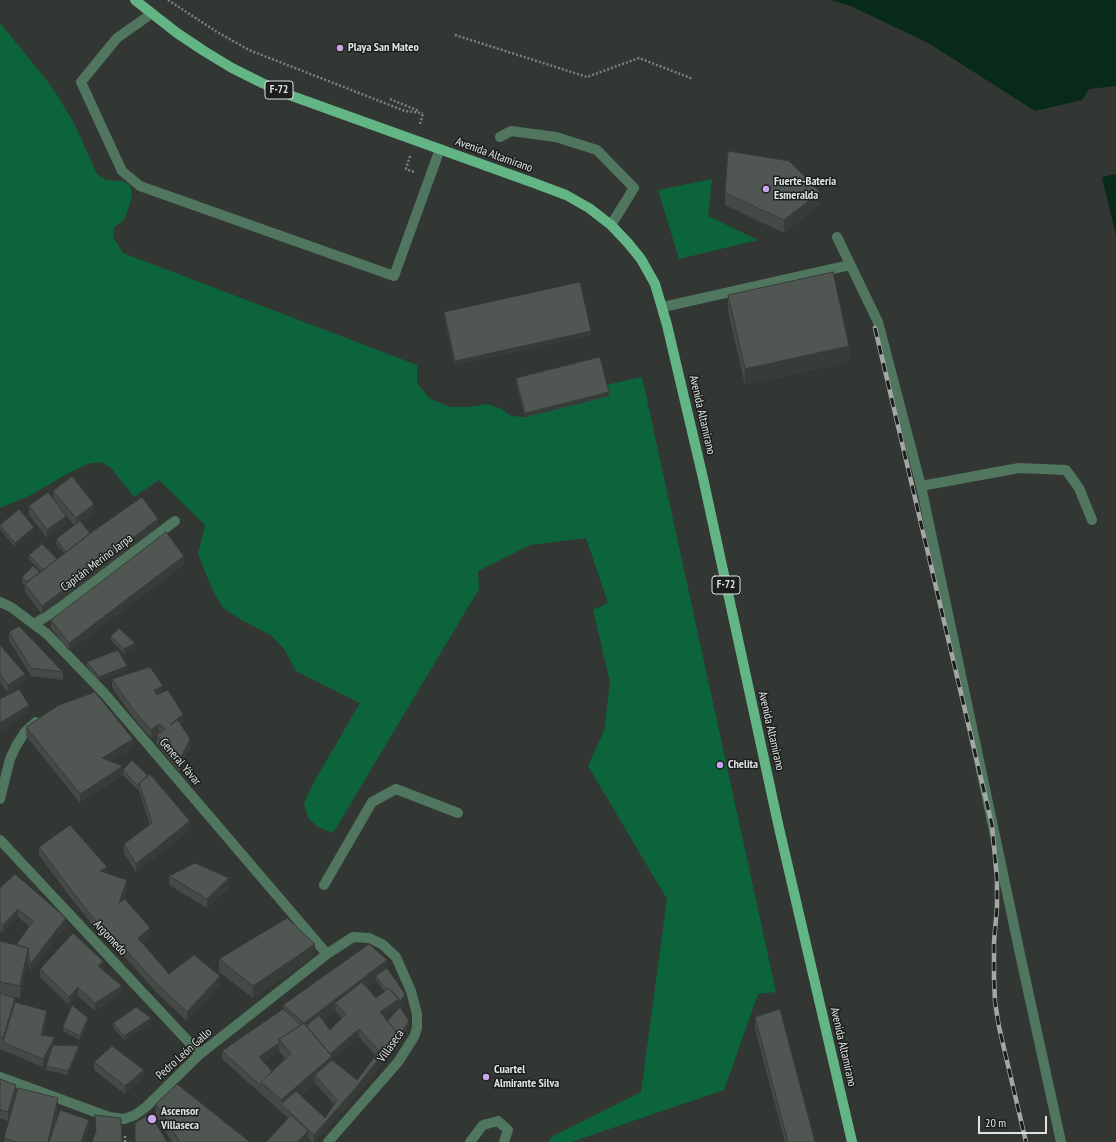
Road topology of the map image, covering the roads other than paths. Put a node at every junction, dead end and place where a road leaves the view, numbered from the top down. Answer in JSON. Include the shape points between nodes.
{"nodes":[{"id":1,"x":135,"y":0,"type":"edge"},
{"id":2,"x":151,"y":14,"type":"junction"},
{"id":3,"x":500,"y":137,"type":"dead end"},
{"id":4,"x":440,"y":149,"type":"junction"},
{"id":5,"x":611,"y":225,"type":"junction"},
{"id":6,"x":836,"y":237,"type":"dead end"},
{"id":7,"x":850,"y":265,"type":"junction"},
{"id":8,"x":663,"y":307,"type":"junction"},
{"id":9,"x":921,"y":486,"type":"junction"},
{"id":10,"x":1092,"y":520,"type":"dead end"},
{"id":11,"x":175,"y":521,"type":"dead end"},
{"id":12,"x":0,"y":602,"type":"edge"},
{"id":13,"x":34,"y":624,"type":"junction"},
{"id":14,"x":104,"y":693,"type":"junction"},
{"id":15,"x":92,"y":698,"type":"edge"},
{"id":16,"x":43,"y":718,"type":"edge"},
{"id":17,"x":0,"y":799,"type":"edge"},
{"id":18,"x":458,"y":813,"type":"dead end"},
{"id":19,"x":0,"y":840,"type":"edge"},
{"id":20,"x":324,"y":885,"type":"dead end"},
{"id":21,"x":369,"y":938,"type":"joint"},
{"id":22,"x":327,"y":954,"type":"junction"},
{"id":23,"x":200,"y":1054,"type":"junction"},
{"id":24,"x":0,"y":1077,"type":"edge"},
{"id":25,"x":328,"y":1142,"type":"edge"},
{"id":26,"x":470,"y":1142,"type":"edge"},
{"id":27,"x":504,"y":1142,"type":"edge"},
{"id":28,"x":852,"y":1142,"type":"edge"},
{"id":29,"x":1061,"y":1142,"type":"edge"}],
"edges":[{"from":1,"to":2,"type":"main road","name":"Avenida Altamirano","number":"F-72"},
{"from":2,"to":4,"type":"main road","name":"Avenida Altamirano","number":"F-72","via":[[204,51],[262,83]]},
{"from":2,"to":4,"type":"street","via":[[118,38],[81,82],[122,171],[140,186],[394,276]]},
{"from":3,"to":5,"type":"street","via":[[511,131],[556,137],[597,150],[634,188]]},
{"from":4,"to":5,"type":"main road","name":"Avenida Altamirano","number":"F-72","via":[[566,195]]},
{"from":5,"to":8,"type":"main road","name":"Avenida Altamirano","number":"F-72","via":[[641,259],[655,284]]},
{"from":6,"to":7,"type":"street"},
{"from":7,"to":8,"type":"street"},
{"from":7,"to":9,"type":"street","via":[[878,322]]},
{"from":8,"to":28,"type":"main road","name":"Avenida Altamirano","number":"F-72"},
{"from":9,"to":10,"type":"street","via":[[1019,468],[1066,470],[1079,488]]},
{"from":9,"to":29,"type":"street"},
{"from":11,"to":13,"type":"street","name":"Capitán Merino Jarpa","via":[[58,609]]},
{"from":12,"to":13,"type":"street","name":"General Yávar"},
{"from":13,"to":14,"type":"street","name":"General Yávar","via":[[47,634]]},
{"from":14,"to":15,"type":"street"},
{"from":14,"to":22,"type":"street","name":"General Yávar"},
{"from":16,"to":17,"type":"street","via":[[25,732],[16,746]]},
{"from":18,"to":20,"type":"street","via":[[396,789],[372,802]]},
{"from":19,"to":23,"type":"street","name":"Argomedo"},
{"from":21,"to":22,"type":"street","name":"Pedro León Gallo","via":[[353,937]]},
{"from":21,"to":25,"type":"street","name":"Villaseca","via":[[382,944],[396,957],[411,991],[417,1014],[417,1028],[398,1062]]},
{"from":22,"to":23,"type":"street","name":"Pedro León Gallo"},
{"from":23,"to":24,"type":"street","name":"Pedro León Gallo","via":[[146,1107],[124,1119],[109,1117]]},
{"from":26,"to":27,"type":"street","via":[[483,1125],[498,1121],[508,1130]]}]}
